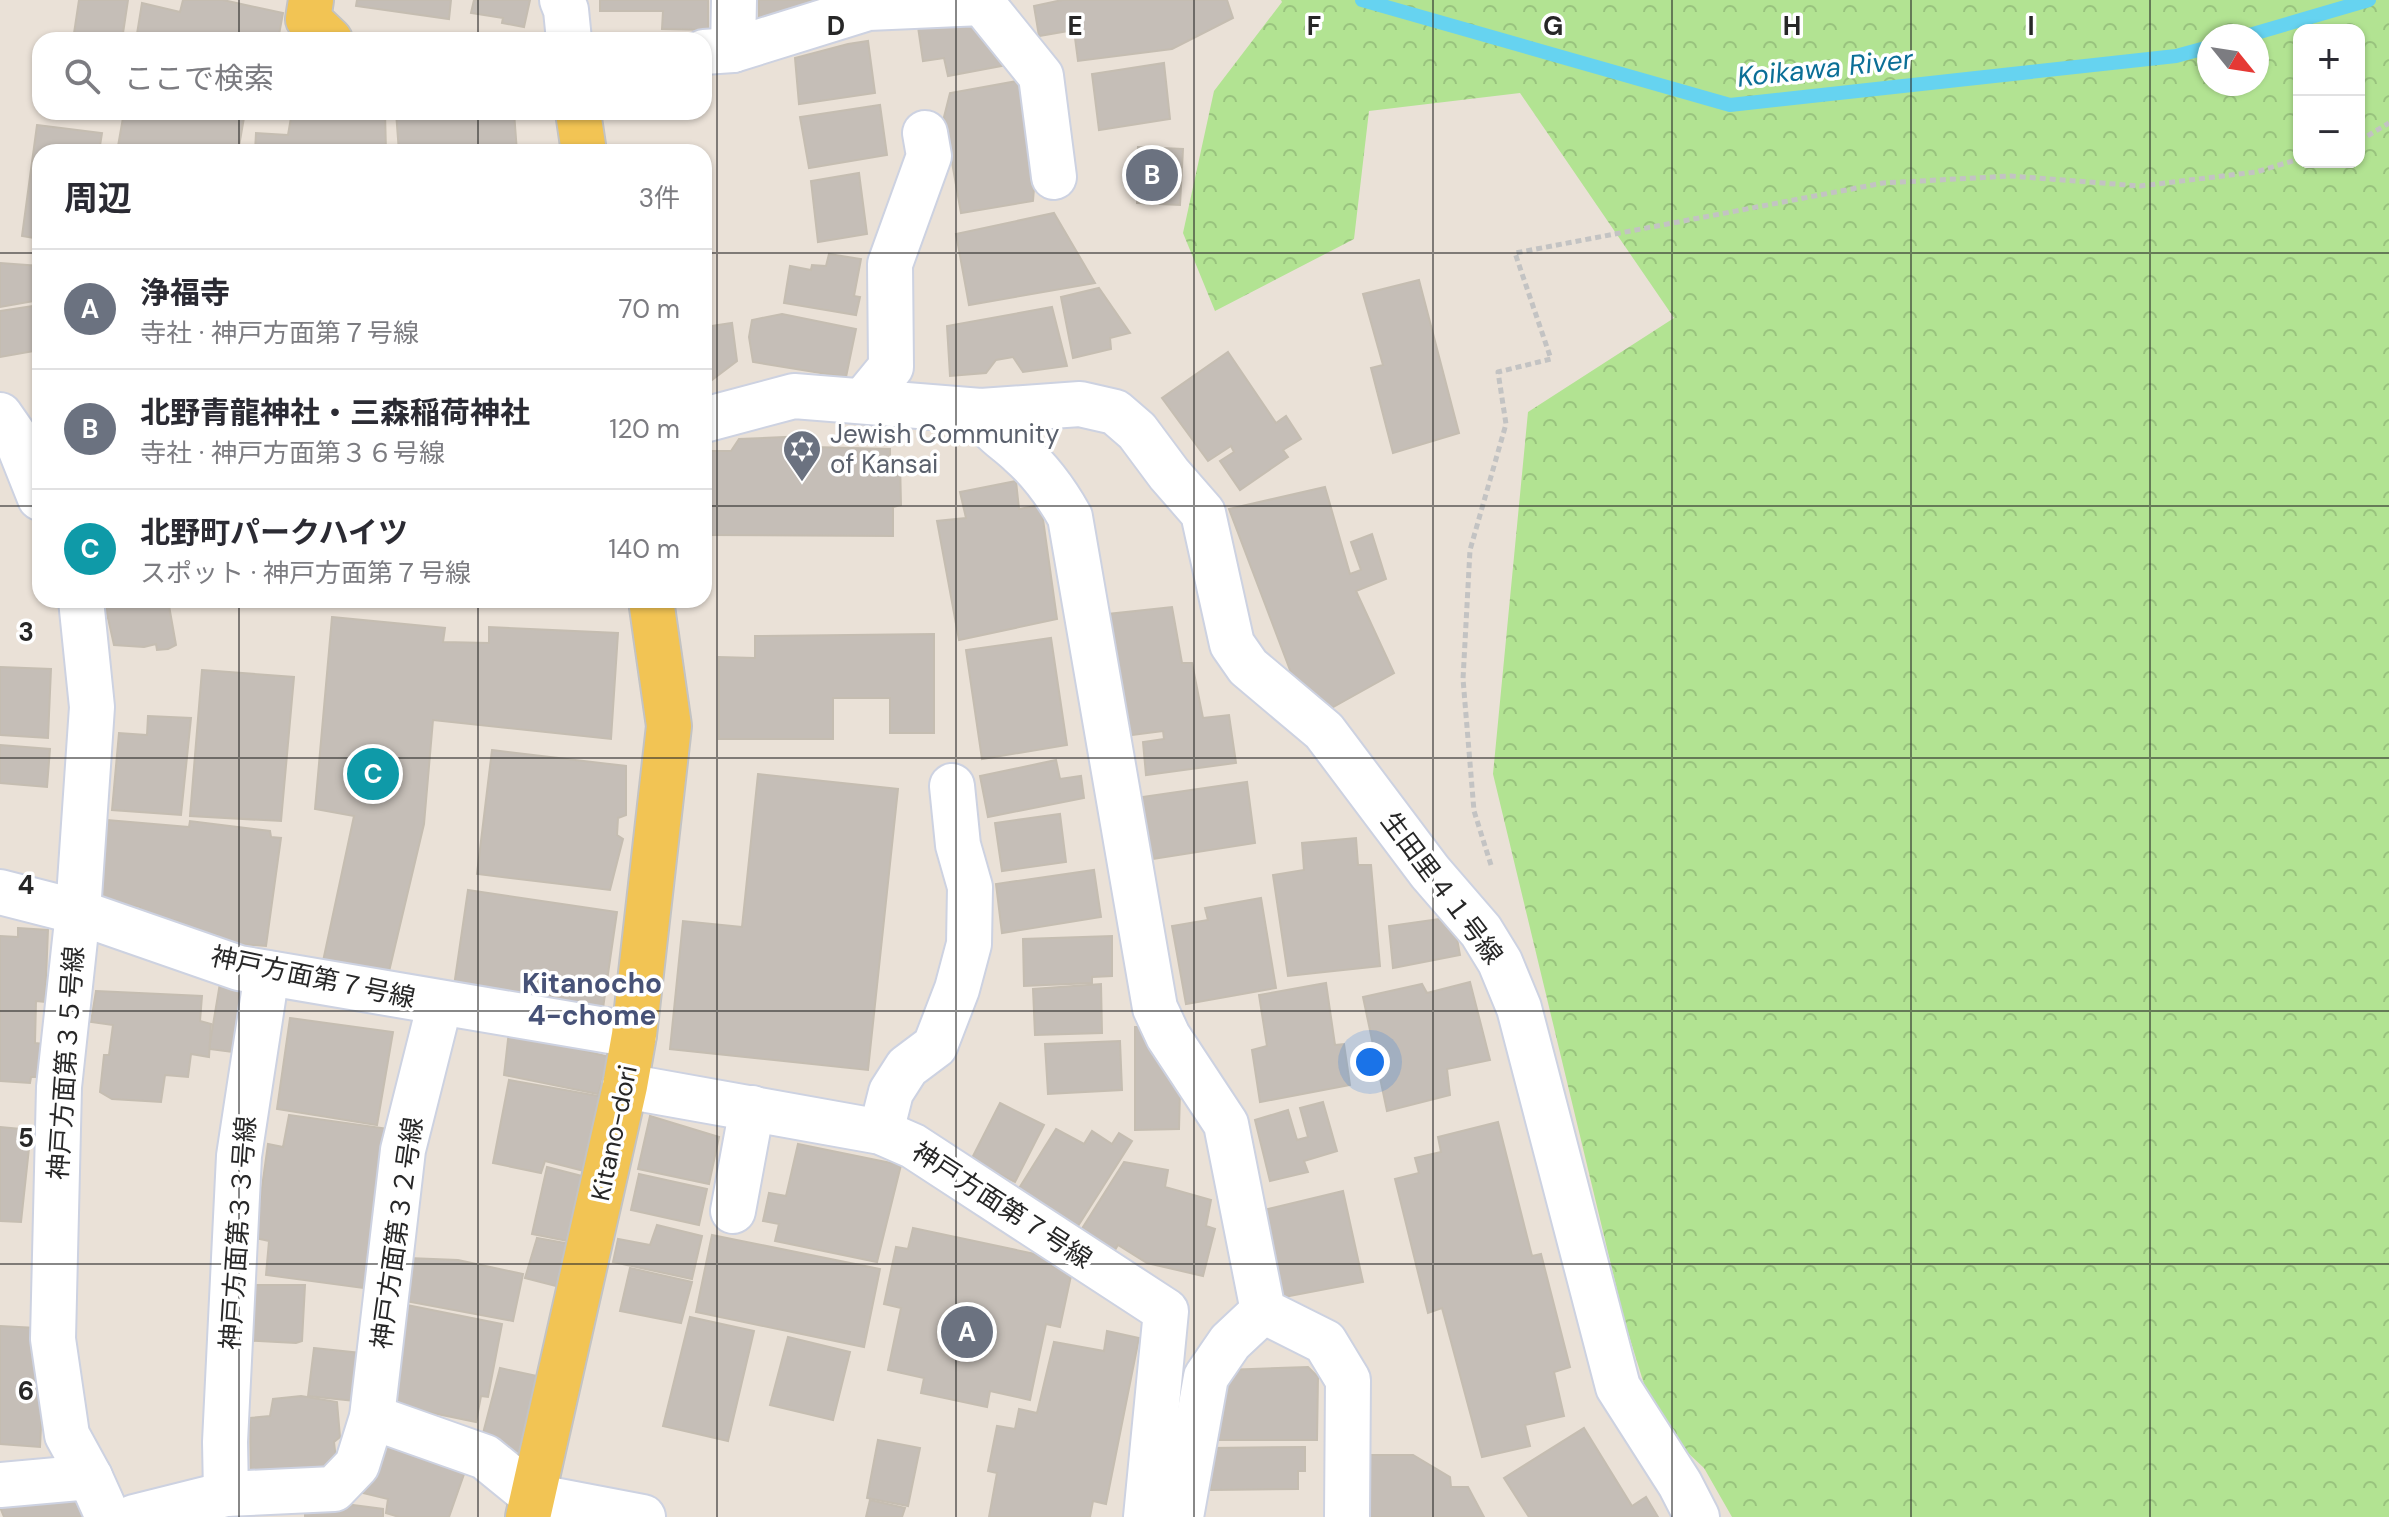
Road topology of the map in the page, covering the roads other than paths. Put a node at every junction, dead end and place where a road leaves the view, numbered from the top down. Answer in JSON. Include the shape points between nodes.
{"nodes":[{"id":1,"x":311,"y":0,"type":"edge"},
{"id":2,"x":562,"y":0,"type":"edge"},
{"id":3,"x":734,"y":0,"type":"edge"},
{"id":4,"x":322,"y":32,"type":"edge"},
{"id":5,"x":568,"y":32,"type":"edge"},
{"id":6,"x":719,"y":51,"type":"edge"},
{"id":7,"x":579,"y":120,"type":"edge"},
{"id":8,"x":925,"y":133,"type":"dead end"},
{"id":9,"x":583,"y":144,"type":"edge"},
{"id":10,"x":1054,"y":177,"type":"dead end"},
{"id":11,"x":863,"y":401,"type":"junction"},
{"id":12,"x":981,"y":411,"type":"junction"},
{"id":13,"x":712,"y":418,"type":"edge"},
{"id":14,"x":19,"y":429,"type":"edge"},
{"id":15,"x":32,"y":472,"type":"edge"},
{"id":16,"x":82,"y":608,"type":"edge"},
{"id":17,"x":652,"y":608,"type":"edge"},
{"id":18,"x":952,"y":786,"type":"dead end"},
{"id":19,"x":0,"y":892,"type":"edge"},
{"id":20,"x":78,"y":912,"type":"junction"},
{"id":21,"x":267,"y":973,"type":"junction"},
{"id":22,"x":440,"y":1003,"type":"junction"},
{"id":23,"x":634,"y":1035,"type":"junction"},
{"id":24,"x":625,"y":1086,"type":"junction"},
{"id":25,"x":752,"y":1108,"type":"junction"},
{"id":26,"x":881,"y":1132,"type":"junction"},
{"id":27,"x":733,"y":1211,"type":"dead end"},
{"id":28,"x":1263,"y":1311,"type":"junction"},
{"id":29,"x":372,"y":1417,"type":"junction"},
{"id":30,"x":90,"y":1477,"type":"junction"},
{"id":31,"x":0,"y":1485,"type":"edge"},
{"id":32,"x":226,"y":1494,"type":"junction"},
{"id":33,"x":300,"y":1504,"type":"edge"},
{"id":34,"x":530,"y":1506,"type":"edge"},
{"id":35,"x":108,"y":1517,"type":"edge"},
{"id":36,"x":134,"y":1517,"type":"edge"},
{"id":37,"x":643,"y":1517,"type":"edge"},
{"id":38,"x":1146,"y":1517,"type":"edge"},
{"id":39,"x":1181,"y":1517,"type":"edge"},
{"id":40,"x":1347,"y":1517,"type":"edge"},
{"id":41,"x":1697,"y":1517,"type":"edge"}],
"edges":[{"from":1,"to":4,"type":"main road","via":[[308,19]]},
{"from":2,"to":5,"type":"street"},
{"from":3,"to":6,"type":"street"},
{"from":6,"to":10,"type":"street","via":[[868,8],[982,3],[1041,76]]},
{"from":7,"to":9,"type":"main road"},
{"from":8,"to":11,"type":"street","via":[[929,156],[890,264],[891,367]]},
{"from":11,"to":12,"type":"street"},
{"from":11,"to":13,"type":"street","via":[[794,396]]},
{"from":12,"to":28,"type":"street","via":[[987,426],[1055,489],[1070,517],[1155,1008],[1226,1124]]},
{"from":12,"to":41,"type":"street","name":"生田里４１号線","via":[[1080,404],[1115,412],[1137,431],[1203,513],[1232,644],[1248,667],[1324,731],[1481,931],[1519,1008],[1618,1387]]},
{"from":14,"to":15,"type":"street"},
{"from":16,"to":20,"type":"street","name":"神戸方面第３５号線","via":[[92,707]]},
{"from":17,"to":23,"type":"main road","name":"Kitano-dori","via":[[669,726]]},
{"from":18,"to":26,"type":"street","via":[[958,845],[970,887],[969,944],[935,1046],[907,1067],[891,1092]]},
{"from":19,"to":20,"type":"street","name":"神戸方面第７号線"},
{"from":20,"to":21,"type":"street","name":"神戸方面第７号線"},
{"from":20,"to":30,"type":"street","name":"神戸方面第３５号線","via":[[59,1087],[53,1339],[67,1435]]},
{"from":21,"to":22,"type":"street","name":"神戸方面第７号線"},
{"from":21,"to":32,"type":"street","name":"神戸方面第３３号線","via":[[239,1156]]},
{"from":22,"to":23,"type":"street","name":"神戸方面第７号線"},
{"from":22,"to":29,"type":"street","name":"神戸方面第３２号線","via":[[403,1150]]},
{"from":23,"to":24,"type":"main road","name":"Kitano-dori"},
{"from":24,"to":25,"type":"street","name":"神戸方面第７号線"},
{"from":24,"to":34,"type":"main road","name":"Kitano-dori"},
{"from":25,"to":26,"type":"street","name":"神戸方面第７号線"},
{"from":25,"to":27,"type":"street"},
{"from":26,"to":38,"type":"street","name":"神戸方面第７号線","via":[[913,1146],[1166,1311]]},
{"from":28,"to":39,"type":"street","via":[[1230,1342],[1206,1377]]},
{"from":28,"to":40,"type":"street","via":[[1325,1342],[1348,1380]]},
{"from":29,"to":33,"type":"street","name":"神戸方面第３２号線","via":[[357,1465],[334,1489]]},
{"from":29,"to":34,"type":"street","via":[[485,1457]]},
{"from":30,"to":31,"type":"street"},
{"from":30,"to":35,"type":"street","name":"神戸方面第３５号線"},
{"from":32,"to":33,"type":"street","name":"神戸方面第３２号線"},
{"from":32,"to":36,"type":"street","name":"神戸方面第３２号線"},
{"from":34,"to":37,"type":"street"}]}
